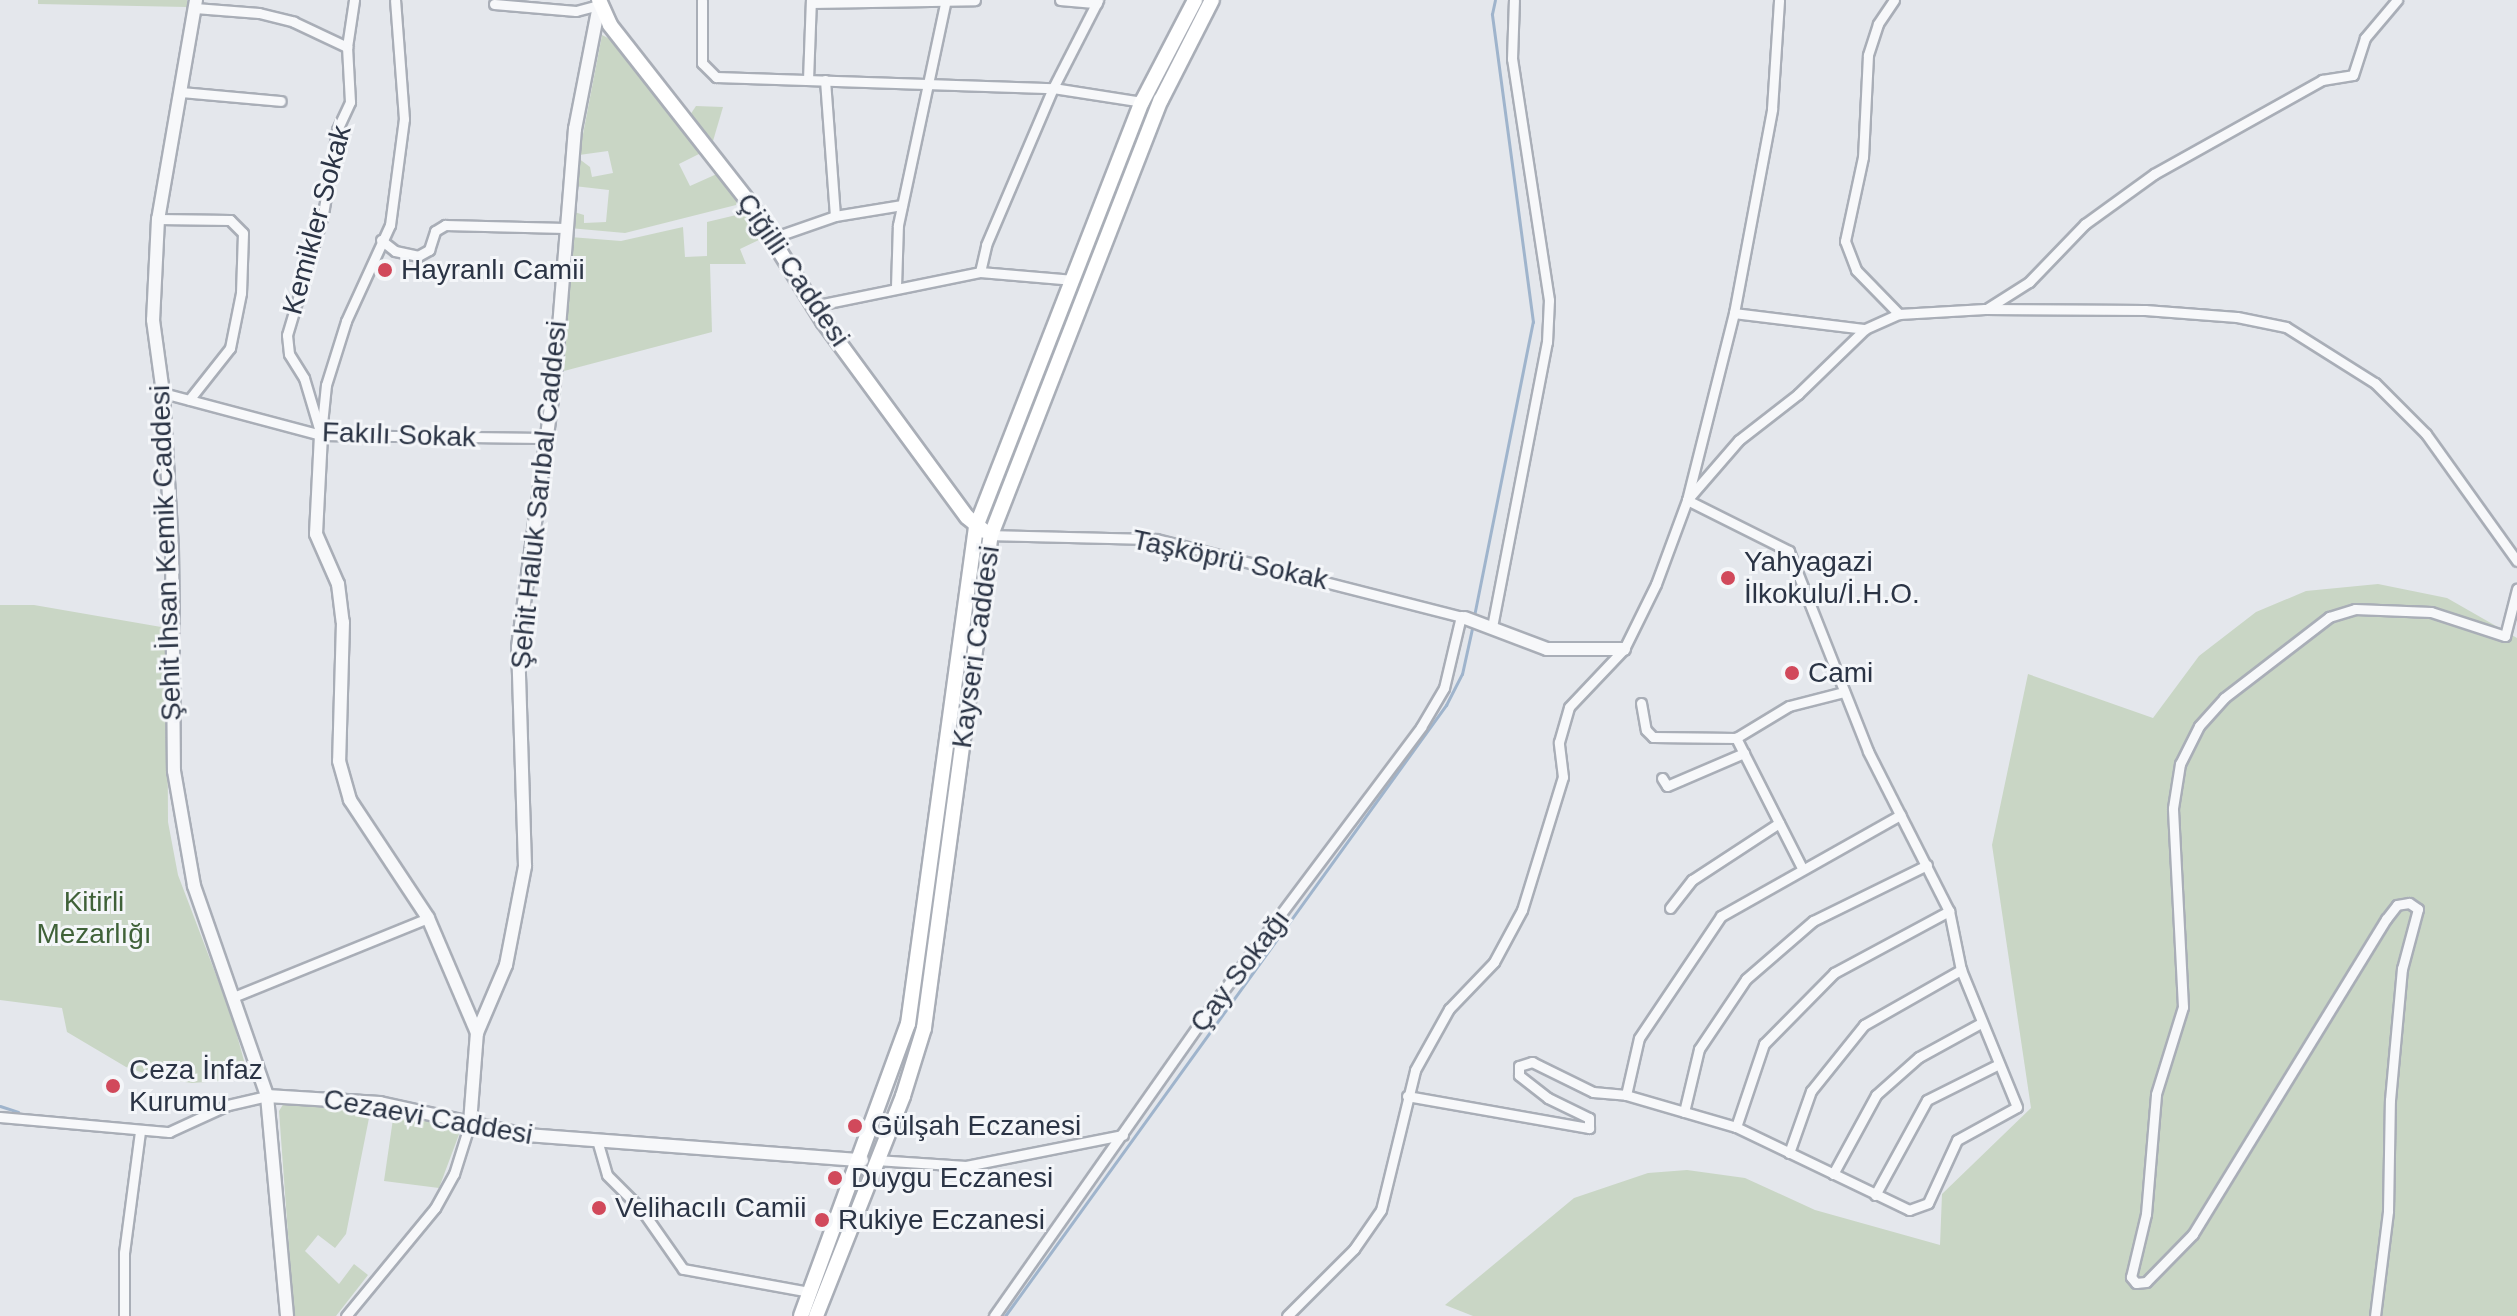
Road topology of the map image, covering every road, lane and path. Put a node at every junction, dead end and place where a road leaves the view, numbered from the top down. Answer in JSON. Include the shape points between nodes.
{"nodes":[{"id":1,"x":354,"y":0,"type":"edge"},
{"id":2,"x":395,"y":0,"type":"edge"},
{"id":3,"x":702,"y":0,"type":"edge"},
{"id":4,"x":946,"y":0,"type":"edge"},
{"id":5,"x":975,"y":0,"type":"edge"},
{"id":6,"x":1060,"y":0,"type":"edge"},
{"id":7,"x":1195,"y":0,"type":"edge"},
{"id":8,"x":1212,"y":0,"type":"edge"},
{"id":9,"x":1514,"y":0,"type":"edge"},
{"id":10,"x":1779,"y":0,"type":"edge"},
{"id":11,"x":1894,"y":0,"type":"edge"},
{"id":12,"x":2397,"y":0,"type":"edge"},
{"id":13,"x":599,"y":2,"type":"edge"},
{"id":14,"x":811,"y":2,"type":"edge"},
{"id":15,"x":1098,"y":2,"type":"edge"},
{"id":16,"x":196,"y":4,"type":"edge"},
{"id":17,"x":494,"y":4,"type":"dead end"},
{"id":18,"x":347,"y":47,"type":"junction"},
{"id":19,"x":808,"y":80,"type":"junction"},
{"id":20,"x":825,"y":80,"type":"junction"},
{"id":21,"x":928,"y":83,"type":"junction"},
{"id":22,"x":1053,"y":88,"type":"junction"},
{"id":23,"x":180,"y":92,"type":"junction"},
{"id":24,"x":281,"y":101,"type":"dead end"},
{"id":25,"x":1142,"y":102,"type":"junction"},
{"id":26,"x":902,"y":205,"type":"junction"},
{"id":27,"x":835,"y":216,"type":"junction"},
{"id":28,"x":158,"y":219,"type":"junction"},
{"id":29,"x":565,"y":228,"type":"junction"},
{"id":30,"x":772,"y":238,"type":"junction"},
{"id":31,"x":381,"y":240,"type":"junction"},
{"id":32,"x":980,"y":272,"type":"junction"},
{"id":33,"x":1074,"y":280,"type":"junction"},
{"id":34,"x":896,"y":287,"type":"junction"},
{"id":35,"x":813,"y":306,"type":"junction"},
{"id":36,"x":1985,"y":309,"type":"junction"},
{"id":37,"x":1734,"y":313,"type":"junction"},
{"id":38,"x":1899,"y":314,"type":"junction"},
{"id":39,"x":1865,"y":329,"type":"junction"},
{"id":40,"x":163,"y":393,"type":"junction"},
{"id":41,"x":189,"y":400,"type":"junction"},
{"id":42,"x":321,"y":435,"type":"junction"},
{"id":43,"x":543,"y":438,"type":"junction"},
{"id":44,"x":1687,"y":500,"type":"junction"},
{"id":45,"x":976,"y":527,"type":"junction"},
{"id":46,"x":991,"y":535,"type":"junction"},
{"id":47,"x":2517,"y":561,"type":"edge"},
{"id":48,"x":2517,"y":589,"type":"edge"},
{"id":49,"x":1463,"y":617,"type":"junction"},
{"id":50,"x":1492,"y":627,"type":"junction"},
{"id":51,"x":1624,"y":649,"type":"junction"},
{"id":52,"x":1844,"y":692,"type":"junction"},
{"id":53,"x":1641,"y":703,"type":"dead end"},
{"id":54,"x":1736,"y":738,"type":"junction"},
{"id":55,"x":1744,"y":753,"type":"junction"},
{"id":56,"x":1662,"y":778,"type":"dead end"},
{"id":57,"x":1900,"y":815,"type":"junction"},
{"id":58,"x":1779,"y":823,"type":"junction"},
{"id":59,"x":1927,"y":865,"type":"junction"},
{"id":60,"x":1801,"y":866,"type":"junction"},
{"id":61,"x":1670,"y":908,"type":"dead end"},
{"id":62,"x":1949,"y":911,"type":"junction"},
{"id":63,"x":428,"y":918,"type":"junction"},
{"id":64,"x":1961,"y":970,"type":"junction"},
{"id":65,"x":236,"y":996,"type":"junction"},
{"id":66,"x":1981,"y":1023,"type":"junction"},
{"id":67,"x":477,"y":1033,"type":"junction"},
{"id":68,"x":1999,"y":1064,"type":"junction"},
{"id":69,"x":1626,"y":1095,"type":"junction"},
{"id":70,"x":267,"y":1096,"type":"junction"},
{"id":71,"x":1407,"y":1096,"type":"junction"},
{"id":72,"x":1684,"y":1112,"type":"junction"},
{"id":73,"x":0,"y":1117,"type":"edge"},
{"id":74,"x":470,"y":1123,"type":"junction"},
{"id":75,"x":1736,"y":1127,"type":"junction"},
{"id":76,"x":140,"y":1131,"type":"junction"},
{"id":77,"x":1123,"y":1135,"type":"junction"},
{"id":78,"x":597,"y":1140,"type":"junction"},
{"id":79,"x":1789,"y":1153,"type":"junction"},
{"id":80,"x":869,"y":1160,"type":"junction"},
{"id":81,"x":1833,"y":1174,"type":"junction"},
{"id":82,"x":1875,"y":1195,"type":"junction"},
{"id":83,"x":810,"y":1292,"type":"junction"},
{"id":84,"x":124,"y":1316,"type":"edge"},
{"id":85,"x":287,"y":1316,"type":"edge"},
{"id":86,"x":346,"y":1316,"type":"edge"},
{"id":87,"x":801,"y":1316,"type":"edge"},
{"id":88,"x":816,"y":1316,"type":"edge"},
{"id":89,"x":994,"y":1316,"type":"edge"},
{"id":90,"x":1287,"y":1316,"type":"edge"},
{"id":91,"x":2375,"y":1316,"type":"edge"}],
"edges":[{"from":1,"to":18,"type":"street","name":"Kemikler Sokak"},
{"from":2,"to":31,"type":"street","via":[[404,119],[390,225]]},
{"from":3,"to":19,"type":"street","via":[[702,63],[708,73]]},
{"from":4,"to":5,"type":"street"},
{"from":4,"to":14,"type":"street"},
{"from":4,"to":21,"type":"street"},
{"from":6,"to":15,"type":"street"},
{"from":7,"to":25,"type":"main road","name":"Kayseri Caddesi"},
{"from":8,"to":46,"type":"main road","name":"Kayseri Caddesi","via":[[1161,100]]},
{"from":9,"to":50,"type":"street","via":[[1512,59],[1549,300],[1547,342]]},
{"from":10,"to":37,"type":"street","via":[[1772,109]]},
{"from":11,"to":38,"type":"street","via":[[1878,24],[1868,55],[1863,157],[1845,241],[1856,270]]},
{"from":12,"to":36,"type":"street","via":[[2365,38],[2353,75],[2322,80],[2154,174],[2085,224],[2029,282]]},
{"from":13,"to":17,"type":"street","via":[[576,11]]},
{"from":13,"to":29,"type":"street","name":"Şehit Haluk Sarıbal Caddesi","via":[[575,129]]},
{"from":13,"to":30,"type":"main road","name":"Çiğilli Caddesi"},
{"from":14,"to":19,"type":"street"},
{"from":15,"to":22,"type":"street"},
{"from":16,"to":18,"type":"street","via":[[294,22]]},
{"from":16,"to":23,"type":"street","name":"Şehit İhsan Kemik Caddesi"},
{"from":18,"to":42,"type":"street","name":"Kemikler Sokak","via":[[350,102],[337,130],[323,214],[287,335],[289,354],[304,378]]},
{"from":19,"to":20,"type":"street"},
{"from":20,"to":21,"type":"street"},
{"from":20,"to":27,"type":"street"},
{"from":21,"to":22,"type":"street"},
{"from":21,"to":26,"type":"street"},
{"from":22,"to":25,"type":"street"},
{"from":22,"to":32,"type":"street","via":[[986,245]]},
{"from":23,"to":24,"type":"street"},
{"from":23,"to":28,"type":"street","name":"Şehit İhsan Kemik Caddesi"},
{"from":25,"to":33,"type":"main road","name":"Kayseri Caddesi"},
{"from":26,"to":27,"type":"street"},
{"from":26,"to":34,"type":"street"},
{"from":27,"to":30,"type":"street"},
{"from":28,"to":40,"type":"street","name":"Şehit İhsan Kemik Caddesi","via":[[153,320]]},
{"from":28,"to":41,"type":"street","via":[[230,220],[243,233],[241,293],[230,348]]},
{"from":29,"to":31,"type":"street","via":[[445,225],[435,231],[429,250],[418,256],[395,251]]},
{"from":29,"to":43,"type":"street","name":"Şehit Haluk Sarıbal Caddesi","via":[[555,377]]},
{"from":30,"to":35,"type":"main road","name":"Çiğilli Caddesi"},
{"from":31,"to":42,"type":"street","via":[[342,333],[326,385]]},
{"from":32,"to":33,"type":"street"},
{"from":32,"to":34,"type":"street"},
{"from":33,"to":45,"type":"main road","name":"Kayseri Caddesi"},
{"from":34,"to":35,"type":"street"},
{"from":35,"to":45,"type":"main road","name":"Çiğilli Caddesi"},
{"from":36,"to":38,"type":"street"},
{"from":36,"to":47,"type":"street","via":[[2145,310],[2237,317],[2286,327],[2375,383],[2426,434]]},
{"from":37,"to":39,"type":"street"},
{"from":37,"to":44,"type":"street"},
{"from":38,"to":39,"type":"street"},
{"from":39,"to":44,"type":"street","via":[[1798,394],[1739,440]]},
{"from":40,"to":41,"type":"street","name":"Fakılı Sokak"},
{"from":40,"to":65,"type":"street","name":"Şehit İhsan Kemik Caddesi","via":[[177,799],[194,886]]},
{"from":41,"to":42,"type":"street","name":"Fakılı Sokak"},
{"from":42,"to":43,"type":"street","name":"Fakılı Sokak"},
{"from":42,"to":63,"type":"street","via":[[316,534],[338,584],[343,622],[339,761],[350,800]]},
{"from":43,"to":67,"type":"street","name":"Şehit Haluk Sarıbal Caddesi","via":[[518,647],[525,866],[506,965]]},
{"from":44,"to":51,"type":"street"},
{"from":44,"to":52,"type":"street","via":[[1789,551]]},
{"from":45,"to":46,"type":"main road","name":"Çiğilli Caddesi"},
{"from":45,"to":80,"type":"main road","name":"Kayseri Caddesi","via":[[908,1024]]},
{"from":46,"to":49,"type":"street","name":"Taşköprü Sokak","via":[[1156,539]]},
{"from":46,"to":80,"type":"main road","name":"Kayseri Caddesi","via":[[927,1014],[903,1096]]},
{"from":48,"to":91,"type":"street","via":[[2505,636],[2431,612],[2355,609],[2329,617],[2224,698],[2199,726],[2180,764],[2173,808],[2183,1007],[2156,1094],[2146,1214],[2131,1277],[2136,1283],[2146,1282],[2193,1234],[2386,919],[2397,905],[2409,903],[2418,909],[2402,969],[2390,1100],[2388,1211]]},
{"from":49,"to":50,"type":"street"},
{"from":49,"to":77,"type":"street","name":"Çay Sokağı","via":[[1444,688],[1421,727],[1208,1011]]},
{"from":50,"to":51,"type":"street","via":[[1547,649]]},
{"from":51,"to":71,"type":"street","via":[[1569,707],[1559,742],[1563,777],[1522,910],[1494,962],[1449,1009],[1415,1070]]},
{"from":52,"to":54,"type":"street","via":[[1789,706]]},
{"from":52,"to":57,"type":"street"},
{"from":53,"to":54,"type":"street","via":[[1646,730],[1653,737]]},
{"from":54,"to":55,"type":"street"},
{"from":55,"to":56,"type":"street","via":[[1667,786]]},
{"from":55,"to":58,"type":"street"},
{"from":57,"to":59,"type":"street"},
{"from":57,"to":60,"type":"street"},
{"from":58,"to":60,"type":"street"},
{"from":58,"to":61,"type":"street","via":[[1692,880]]},
{"from":59,"to":62,"type":"street"},
{"from":59,"to":72,"type":"street","via":[[1813,921],[1746,979],[1699,1049]]},
{"from":60,"to":69,"type":"street","via":[[1721,916],[1639,1038]]},
{"from":62,"to":64,"type":"street"},
{"from":62,"to":75,"type":"street","via":[[1834,973],[1764,1044]]},
{"from":63,"to":65,"type":"street"},
{"from":63,"to":67,"type":"street"},
{"from":64,"to":66,"type":"street"},
{"from":64,"to":79,"type":"street","via":[[1864,1025],[1811,1091]]},
{"from":65,"to":70,"type":"street","name":"Şehit İhsan Kemik Caddesi"},
{"from":66,"to":68,"type":"street"},
{"from":66,"to":81,"type":"street","via":[[1919,1057],[1876,1095]]},
{"from":67,"to":74,"type":"street","name":"Şehit Haluk Sarıbal Caddesi"},
{"from":68,"to":82,"type":"street","via":[[1927,1100]]},
{"from":68,"to":82,"type":"street","via":[[2017,1107],[1957,1140],[1928,1203],[1909,1210]]},
{"from":69,"to":71,"type":"street","via":[[1593,1092],[1537,1063],[1521,1065],[1519,1075],[1548,1098],[1589,1118],[1591,1124],[1584,1130]]},
{"from":69,"to":72,"type":"street"},
{"from":70,"to":74,"type":"street","name":"Cezaevi Caddesi","via":[[380,1103]]},
{"from":70,"to":76,"type":"street","name":"Cezaevi Caddesi","via":[[228,1105],[169,1132]]},
{"from":70,"to":85,"type":"street","name":"Şehit İhsan Kemik Caddesi"},
{"from":71,"to":90,"type":"street","via":[[1381,1210],[1354,1249]]},
{"from":72,"to":75,"type":"street"},
{"from":73,"to":76,"type":"street","name":"Cezaevi Caddesi"},
{"from":74,"to":78,"type":"street","name":"Cezaevi Caddesi","via":[[526,1135]]},
{"from":74,"to":86,"type":"street","via":[[440,1200]]},
{"from":75,"to":79,"type":"street"},
{"from":76,"to":84,"type":"street","via":[[124,1253]]},
{"from":77,"to":80,"type":"street","via":[[966,1166]]},
{"from":77,"to":89,"type":"street","name":"Çay Sokağı"},
{"from":78,"to":80,"type":"street","name":"Cezaevi Caddesi"},
{"from":78,"to":83,"type":"street","via":[[607,1175],[641,1209],[683,1269]]},
{"from":79,"to":81,"type":"street"},
{"from":80,"to":83,"type":"main road","name":"Kayseri Caddesi"},
{"from":80,"to":88,"type":"main road","name":"Kayseri Caddesi"},
{"from":81,"to":82,"type":"street"},
{"from":83,"to":87,"type":"main road","name":"Kayseri Caddesi"}]}
